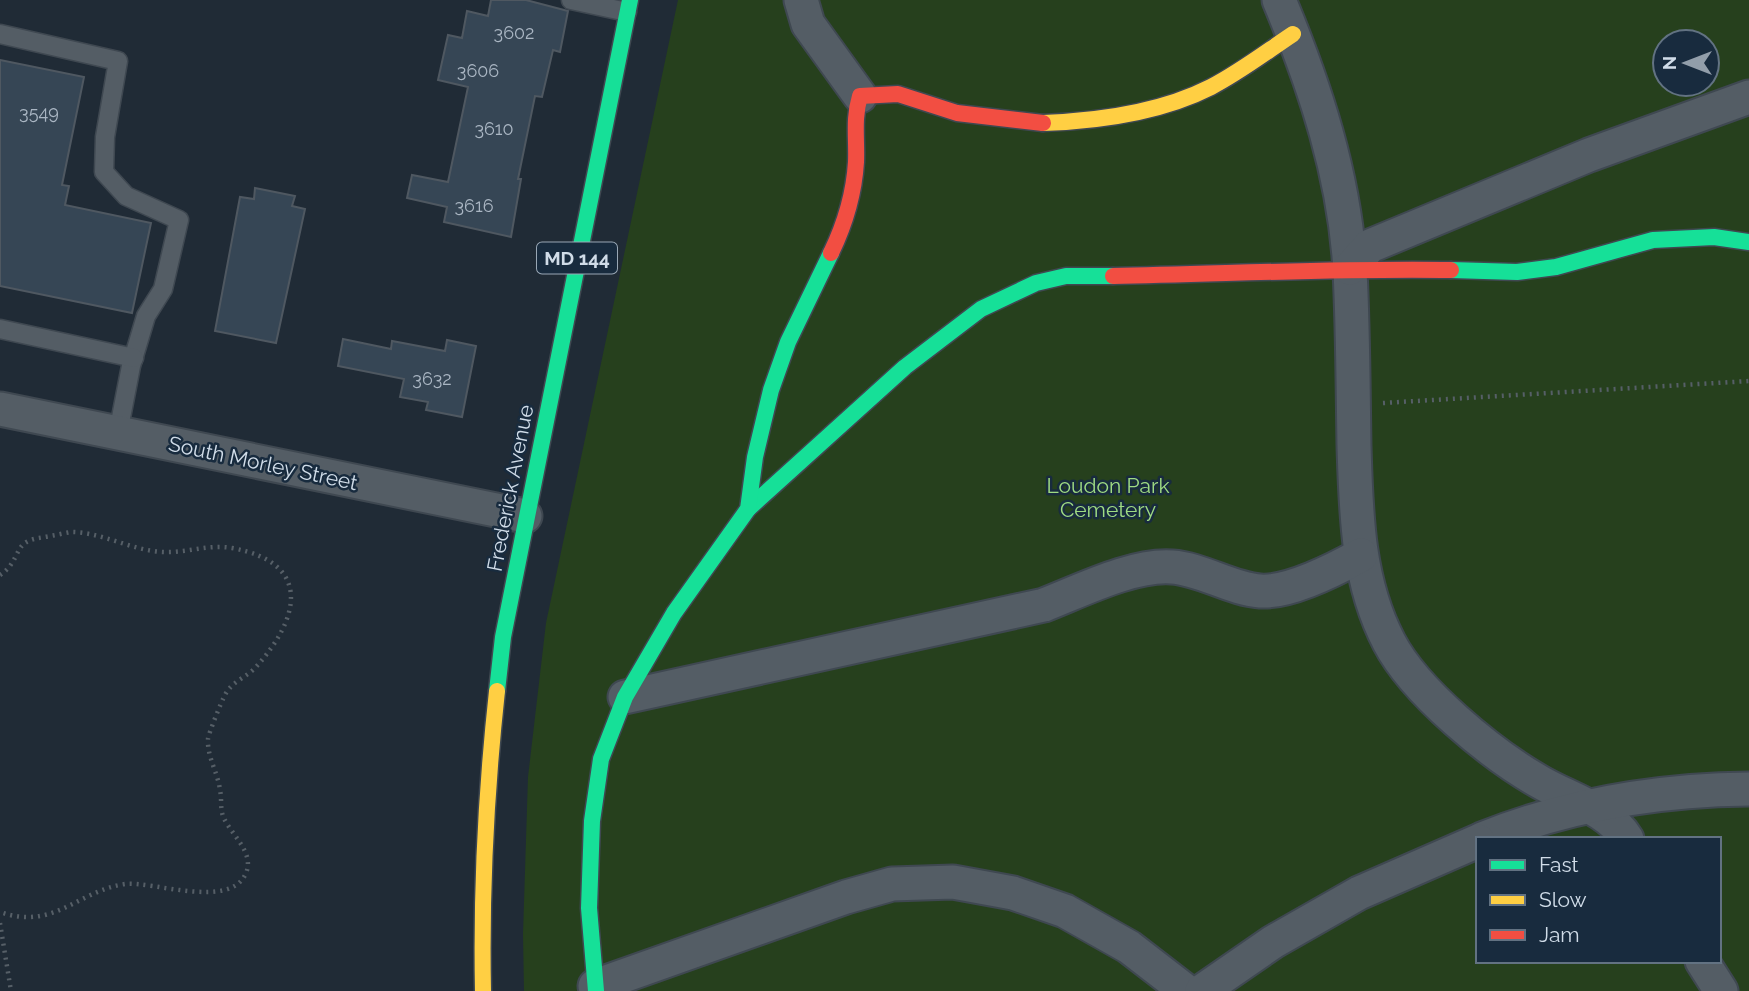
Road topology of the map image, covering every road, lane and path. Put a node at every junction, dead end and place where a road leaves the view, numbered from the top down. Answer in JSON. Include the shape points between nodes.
{"nodes":[{"id":1,"x":571,"y":0,"type":"edge"},
{"id":2,"x":801,"y":0,"type":"edge"},
{"id":3,"x":1279,"y":0,"type":"edge"},
{"id":4,"x":629,"y":6,"type":"edge"},
{"id":5,"x":0,"y":34,"type":"edge"},
{"id":6,"x":1293,"y":34,"type":"junction"},
{"id":7,"x":860,"y":96,"type":"junction"},
{"id":8,"x":1749,"y":97,"type":"edge"},
{"id":9,"x":1749,"y":242,"type":"edge"},
{"id":10,"x":1350,"y":268,"type":"junction"},
{"id":11,"x":0,"y":329,"type":"edge"},
{"id":12,"x":134,"y":358,"type":"junction"},
{"id":13,"x":1749,"y":381,"type":"edge"},
{"id":14,"x":1353,"y":404,"type":"junction"},
{"id":15,"x":0,"y":409,"type":"edge"},
{"id":16,"x":118,"y":433,"type":"junction"},
{"id":17,"x":748,"y":509,"type":"junction"},
{"id":18,"x":525,"y":516,"type":"junction"},
{"id":19,"x":1361,"y":555,"type":"junction"},
{"id":20,"x":0,"y":575,"type":"edge"},
{"id":21,"x":625,"y":698,"type":"junction"},
{"id":22,"x":1749,"y":789,"type":"edge"},
{"id":23,"x":1586,"y":805,"type":"junction"},
{"id":24,"x":1487,"y":837,"type":"edge"},
{"id":25,"x":1626,"y":837,"type":"edge"},
{"id":26,"x":1476,"y":842,"type":"edge"},
{"id":27,"x":0,"y":912,"type":"edge"},
{"id":28,"x":0,"y":923,"type":"edge"},
{"id":29,"x":1703,"y":963,"type":"edge"},
{"id":30,"x":595,"y":989,"type":"edge"},
{"id":31,"x":11,"y":991,"type":"edge"},
{"id":32,"x":483,"y":991,"type":"edge"},
{"id":33,"x":1186,"y":991,"type":"edge"},
{"id":34,"x":1202,"y":991,"type":"edge"},
{"id":35,"x":1721,"y":991,"type":"edge"}],
"edges":[{"from":1,"to":4,"type":"lane"},
{"from":2,"to":7,"type":"street","via":[[808,24]]},
{"from":3,"to":6,"type":"street"},
{"from":4,"to":18,"type":"street","name":"Frederick Avenue","number":"MD 144"},
{"from":5,"to":12,"type":"lane","via":[[118,61],[103,172],[126,196],[179,220],[163,289],[146,316]]},
{"from":6,"to":7,"type":"street","via":[[1185,99],[1070,122],[955,113],[879,90]]},
{"from":6,"to":10,"type":"street","via":[[1318,99]]},
{"from":7,"to":17,"type":"street","via":[[854,117],[852,201],[779,366],[755,457]]},
{"from":8,"to":10,"type":"street","via":[[1589,155],[1370,246]]},
{"from":9,"to":10,"type":"street","via":[[1714,236],[1653,240],[1556,267],[1517,272]]},
{"from":10,"to":14,"type":"street"},
{"from":10,"to":17,"type":"street","via":[[1263,274],[1066,276],[1016,290],[919,355]]},
{"from":11,"to":12,"type":"lane"},
{"from":12,"to":16,"type":"lane"},
{"from":13,"to":14,"type":"path"},
{"from":14,"to":19,"type":"street"},
{"from":15,"to":16,"type":"street","name":"South Morley Street"},
{"from":16,"to":18,"type":"street","name":"South Morley Street"},
{"from":17,"to":21,"type":"street","via":[[674,613]]},
{"from":18,"to":32,"type":"street","name":"Frederick Avenue","number":"MD 144","via":[[503,638],[487,774],[481,900]]},
{"from":19,"to":21,"type":"street","via":[[1324,575],[1261,591],[1171,567],[1141,571],[1044,605]]},
{"from":19,"to":23,"type":"street","via":[[1390,643],[1422,687],[1466,729],[1538,781]]},
{"from":20,"to":27,"type":"path","via":[[10,569],[21,545],[33,538],[71,532],[153,551],[232,548],[275,566],[292,589],[291,611],[279,634],[254,669],[225,695],[208,736],[223,814],[247,857],[246,873],[239,881],[197,893],[125,884],[44,916],[14,917]]},
{"from":21,"to":30,"type":"street","via":[[601,759],[592,821],[589,908]]},
{"from":22,"to":23,"type":"street","via":[[1693,790]]},
{"from":23,"to":24,"type":"street"},
{"from":23,"to":25,"type":"street","via":[[1619,825]]},
{"from":26,"to":34,"type":"street","via":[[1359,893]]},
{"from":28,"to":31,"type":"path"},
{"from":29,"to":35,"type":"street"},
{"from":30,"to":33,"type":"street","via":[[846,897],[892,884],[953,883],[1013,893],[1065,911],[1129,947]]}]}
